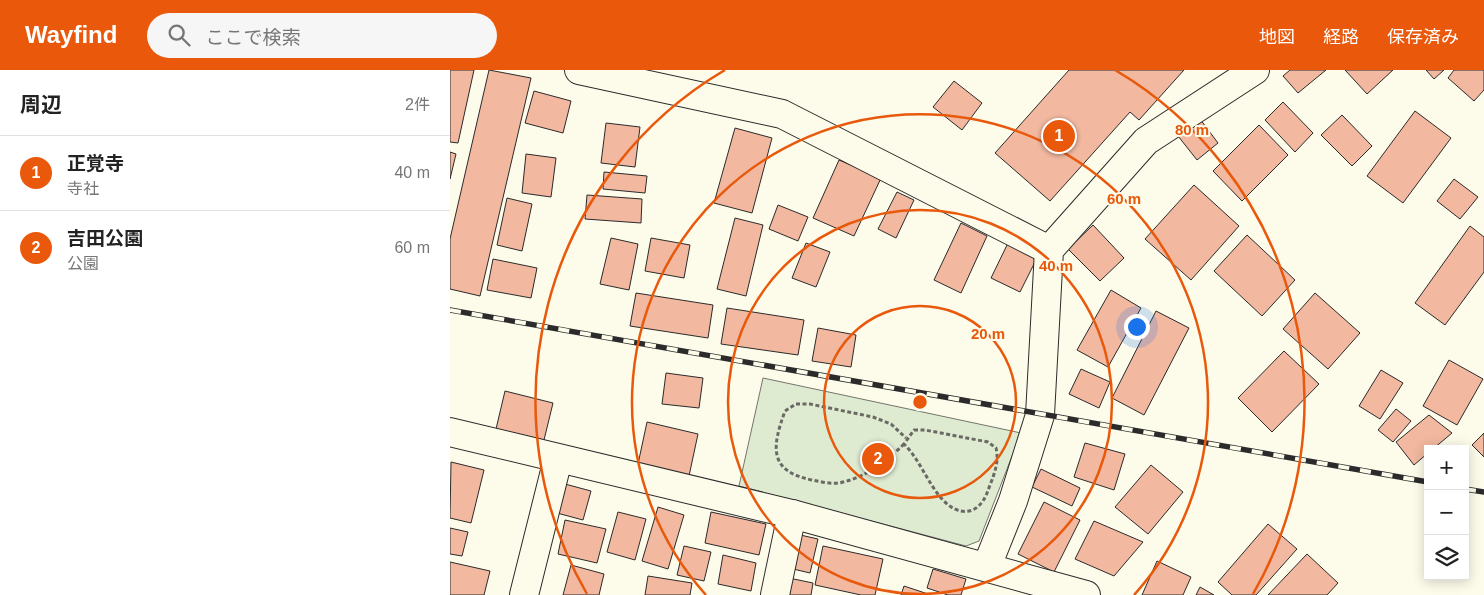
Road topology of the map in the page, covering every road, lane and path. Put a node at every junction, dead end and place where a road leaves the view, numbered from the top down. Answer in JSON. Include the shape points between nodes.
{"nodes":[{"id":1,"x":579,"y":70,"type":"edge"},
{"id":2,"x":1255,"y":70,"type":"edge"},
{"id":3,"x":680,"y":80,"type":"edge"},
{"id":4,"x":1049,"y":250,"type":"junction"},
{"id":5,"x":450,"y":432,"type":"edge"},
{"id":6,"x":906,"y":438,"type":"junction"},
{"id":7,"x":904,"y":444,"type":"junction"},
{"id":8,"x":558,"y":459,"type":"junction"},
{"id":9,"x":792,"y":514,"type":"junction"},
{"id":10,"x":987,"y":566,"type":"junction"},
{"id":11,"x":524,"y":595,"type":"edge"},
{"id":12,"x":775,"y":595,"type":"edge"},
{"id":13,"x":1086,"y":595,"type":"edge"}],
"edges":[{"from":1,"to":3,"type":"street"},
{"from":2,"to":4,"type":"street","via":[[1146,140]]},
{"from":3,"to":4,"type":"street","via":[[782,114]]},
{"from":4,"to":10,"type":"street","via":[[1040,415],[1013,500]]},
{"from":5,"to":8,"type":"street"},
{"from":6,"to":7,"type":"path"},
{"from":6,"to":7,"type":"path","via":[[914,430],[925,430],[988,442],[996,448],[997,465],[982,505],[975,511],[953,508],[942,499]]},
{"from":6,"to":7,"type":"path","via":[[891,424],[873,417],[796,404],[785,411],[775,450],[777,460],[796,476],[832,484],[861,475],[891,458]]},
{"from":8,"to":9,"type":"street"},
{"from":8,"to":11,"type":"street"},
{"from":9,"to":10,"type":"street"},
{"from":9,"to":12,"type":"street"},
{"from":10,"to":13,"type":"street"}]}
